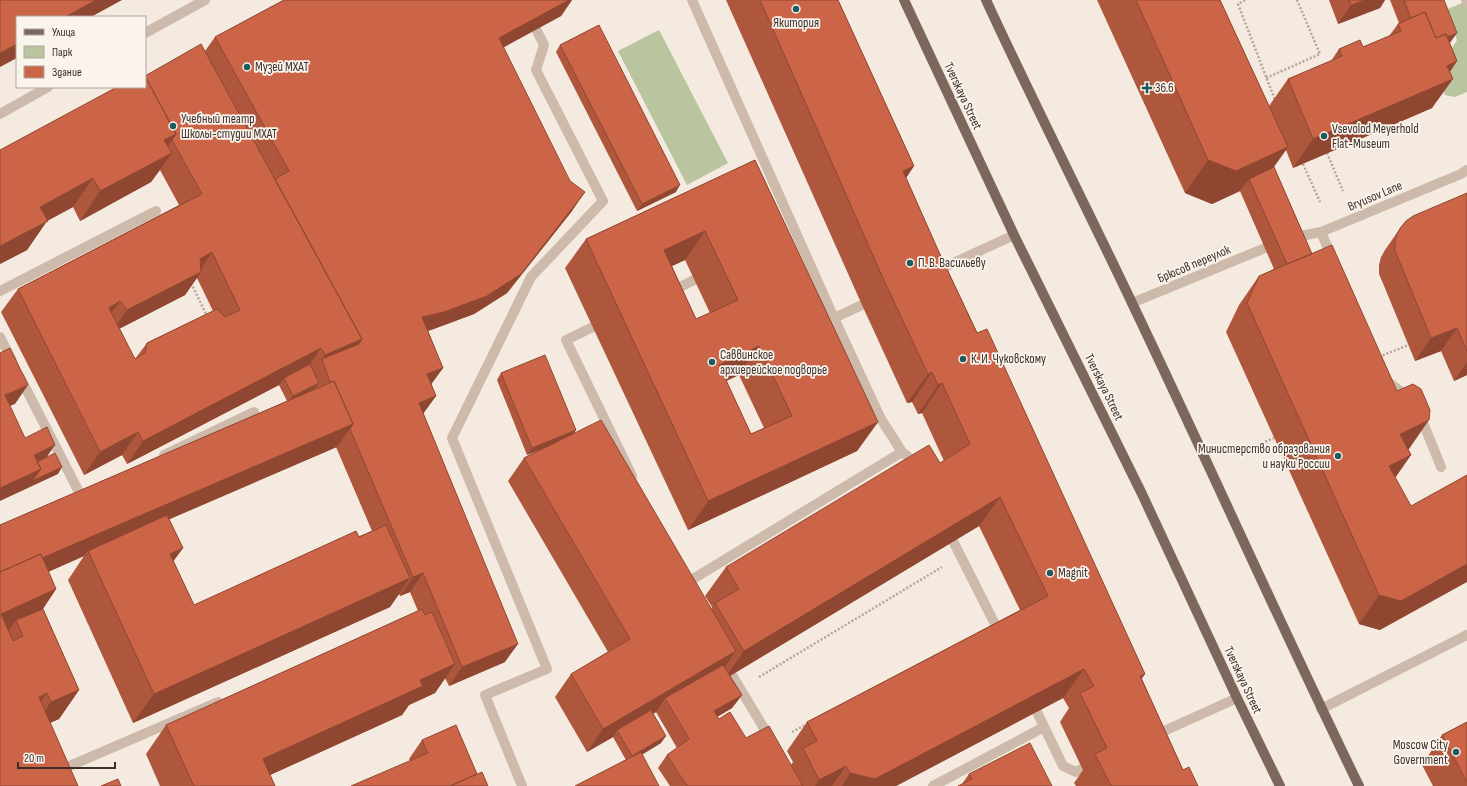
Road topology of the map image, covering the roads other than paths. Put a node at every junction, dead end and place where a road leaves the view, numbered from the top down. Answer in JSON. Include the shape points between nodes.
{"nodes":[{"id":1,"x":205,"y":0,"type":"edge"},
{"id":2,"x":692,"y":0,"type":"edge"},
{"id":3,"x":904,"y":0,"type":"edge"},
{"id":4,"x":986,"y":0,"type":"edge"},
{"id":5,"x":536,"y":29,"type":"edge"},
{"id":6,"x":146,"y":32,"type":"edge"},
{"id":7,"x":46,"y":88,"type":"edge"},
{"id":8,"x":0,"y":114,"type":"edge"},
{"id":9,"x":1467,"y":170,"type":"edge"},
{"id":10,"x":156,"y":211,"type":"dead end"},
{"id":11,"x":1321,"y":232,"type":"junction"},
{"id":12,"x":1014,"y":235,"type":"junction"},
{"id":13,"x":1290,"y":238,"type":"edge"},
{"id":14,"x":1265,"y":248,"type":"dead end"},
{"id":15,"x":1337,"y":268,"type":"edge"},
{"id":16,"x":924,"y":276,"type":"edge"},
{"id":17,"x":694,"y":280,"type":"dead end"},
{"id":18,"x":676,"y":289,"type":"junction"},
{"id":19,"x":0,"y":291,"type":"edge"},
{"id":20,"x":664,"y":294,"type":"edge"},
{"id":21,"x":682,"y":303,"type":"edge"},
{"id":22,"x":1132,"y":303,"type":"junction"},
{"id":23,"x":862,"y":305,"type":"dead end"},
{"id":24,"x":834,"y":318,"type":"junction"},
{"id":25,"x":593,"y":327,"type":"dead end"},
{"id":26,"x":0,"y":337,"type":"edge"},
{"id":27,"x":1378,"y":369,"type":"edge"},
{"id":28,"x":254,"y":412,"type":"dead end"},
{"id":29,"x":902,"y":452,"type":"junction"},
{"id":30,"x":157,"y":458,"type":"edge"},
{"id":31,"x":1441,"y":467,"type":"dead end"},
{"id":32,"x":920,"y":476,"type":"edge"},
{"id":33,"x":637,"y":486,"type":"edge"},
{"id":34,"x":80,"y":494,"type":"edge"},
{"id":35,"x":953,"y":542,"type":"edge"},
{"id":36,"x":687,"y":595,"type":"edge"},
{"id":37,"x":1467,"y":635,"type":"edge"},
{"id":38,"x":1002,"y":639,"type":"edge"},
{"id":39,"x":732,"y":675,"type":"edge"},
{"id":40,"x":230,"y":696,"type":"edge"},
{"id":41,"x":1237,"y":698,"type":"junction"},
{"id":42,"x":1321,"y":709,"type":"junction"},
{"id":43,"x":1037,"y":712,"type":"edge"},
{"id":44,"x":1044,"y":727,"type":"junction"},
{"id":45,"x":1142,"y":741,"type":"edge"},
{"id":46,"x":776,"y":749,"type":"edge"},
{"id":47,"x":1083,"y":768,"type":"dead end"},
{"id":48,"x":49,"y":775,"type":"edge"},
{"id":49,"x":522,"y":786,"type":"edge"},
{"id":50,"x":933,"y":786,"type":"edge"},
{"id":51,"x":1280,"y":786,"type":"edge"},
{"id":52,"x":1359,"y":786,"type":"edge"}],
"edges":[{"from":1,"to":6,"type":"street"},
{"from":2,"to":24,"type":"street","via":[[793,234]]},
{"from":3,"to":12,"type":"main road","name":"Tverskaya Street"},
{"from":4,"to":22,"type":"main road"},
{"from":5,"to":49,"type":"street","via":[[544,45],[536,70],[603,201],[531,277],[452,438],[547,669],[484,695]]},
{"from":7,"to":8,"type":"street"},
{"from":9,"to":11,"type":"street","name":"Bryusov Lane"},
{"from":10,"to":19,"type":"street"},
{"from":11,"to":13,"type":"street","name":"Bryusov Lane","via":[[1301,231]]},
{"from":11,"to":15,"type":"street"},
{"from":12,"to":16,"type":"street"},
{"from":12,"to":41,"type":"main road","name":"Tverskaya Street","via":[[1142,494]]},
{"from":14,"to":22,"type":"street","name":"Брюсов переулок"},
{"from":17,"to":18,"type":"street"},
{"from":18,"to":20,"type":"street"},
{"from":18,"to":21,"type":"street"},
{"from":22,"to":42,"type":"main road"},
{"from":23,"to":24,"type":"street"},
{"from":24,"to":29,"type":"street","via":[[881,419]]},
{"from":25,"to":33,"type":"street","via":[[566,340]]},
{"from":26,"to":34,"type":"street"},
{"from":27,"to":31,"type":"street","via":[[1381,376],[1415,402]]},
{"from":28,"to":30,"type":"street"},
{"from":29,"to":32,"type":"street","via":[[911,459]]},
{"from":29,"to":36,"type":"street","via":[[686,578]]},
{"from":35,"to":38,"type":"street"},
{"from":37,"to":42,"type":"street"},
{"from":39,"to":46,"type":"street"},
{"from":40,"to":48,"type":"street"},
{"from":41,"to":45,"type":"street"},
{"from":41,"to":51,"type":"main road","name":"Tverskaya Street"},
{"from":42,"to":52,"type":"main road"},
{"from":43,"to":44,"type":"street"},
{"from":44,"to":47,"type":"street","via":[[1063,766],[1076,772]]},
{"from":44,"to":50,"type":"street"}]}
